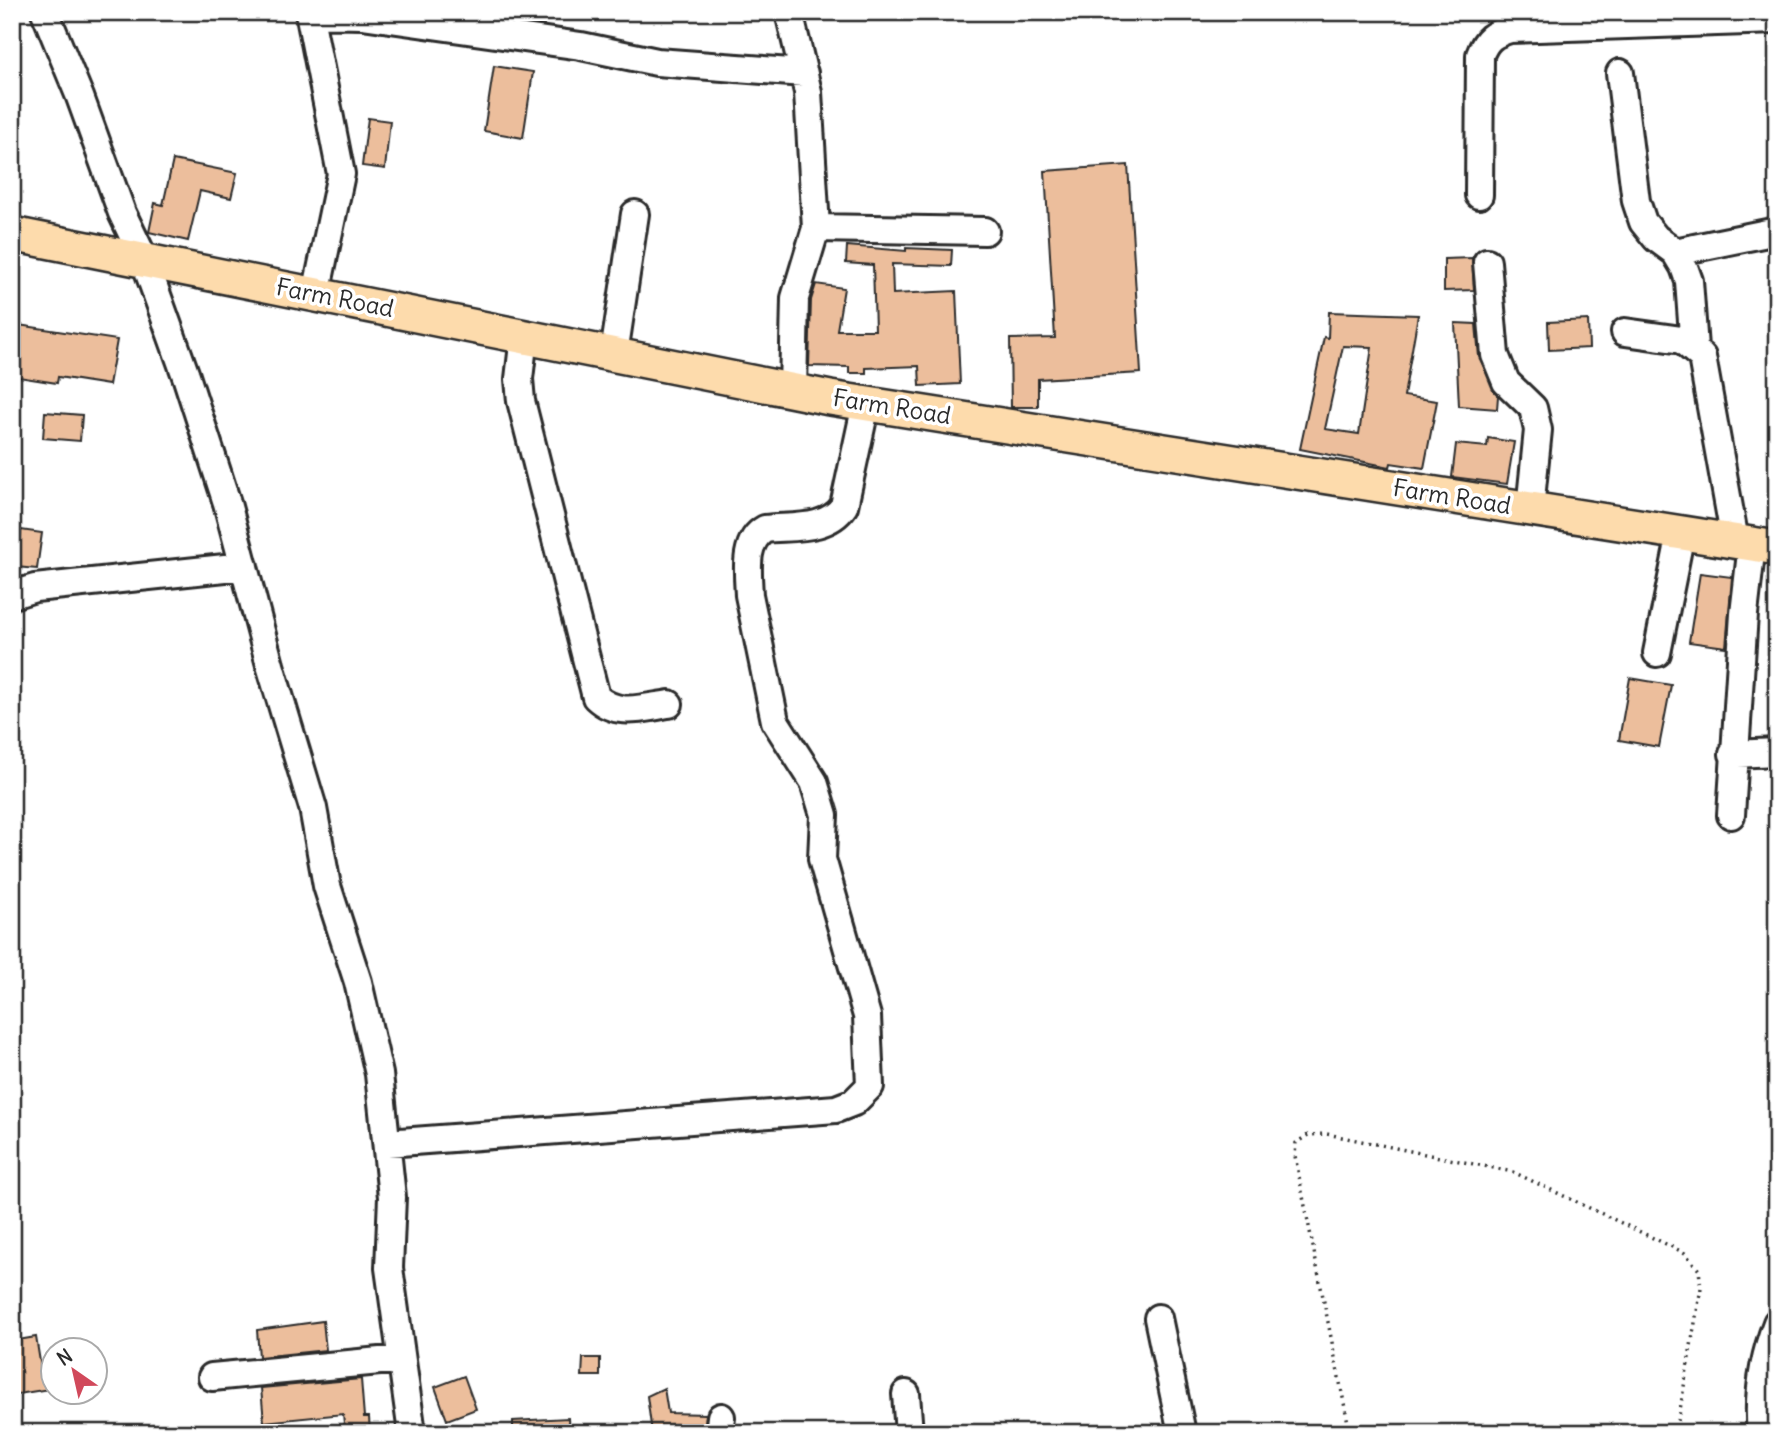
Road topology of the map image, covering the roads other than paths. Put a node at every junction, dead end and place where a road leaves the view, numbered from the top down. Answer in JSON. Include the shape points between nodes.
{"nodes":[{"id":1,"x":45,"y":12,"type":"edge"},
{"id":2,"x":789,"y":12,"type":"edge"},
{"id":3,"x":309,"y":13,"type":"edge"},
{"id":4,"x":1777,"y":20,"type":"edge"},
{"id":5,"x":804,"y":73,"type":"junction"},
{"id":6,"x":1620,"y":73,"type":"dead end"},
{"id":7,"x":1479,"y":195,"type":"dead end"},
{"id":8,"x":635,"y":214,"type":"dead end"},
{"id":9,"x":816,"y":228,"type":"junction"},
{"id":10,"x":985,"y":231,"type":"dead end"},
{"id":11,"x":1777,"y":231,"type":"edge"},
{"id":12,"x":12,"y":234,"type":"edge"},
{"id":13,"x":1675,"y":252,"type":"junction"},
{"id":14,"x":144,"y":259,"type":"junction"},
{"id":15,"x":1487,"y":262,"type":"dead end"},
{"id":16,"x":316,"y":294,"type":"junction"},
{"id":17,"x":1625,"y":332,"type":"dead end"},
{"id":18,"x":524,"y":336,"type":"junction"},
{"id":19,"x":1694,"y":348,"type":"junction"},
{"id":20,"x":614,"y":354,"type":"junction"},
{"id":21,"x":793,"y":391,"type":"junction"},
{"id":22,"x":866,"y":404,"type":"junction"},
{"id":23,"x":1530,"y":509,"type":"junction"},
{"id":24,"x":1681,"y":533,"type":"junction"},
{"id":25,"x":1754,"y":544,"type":"edge"},
{"id":26,"x":244,"y":566,"type":"junction"},
{"id":27,"x":12,"y":595,"type":"edge"},
{"id":28,"x":1657,"y":653,"type":"dead end"},
{"id":29,"x":669,"y":704,"type":"dead end"},
{"id":30,"x":1777,"y":752,"type":"edge"},
{"id":31,"x":1734,"y":754,"type":"junction"},
{"id":32,"x":1731,"y":816,"type":"dead end"},
{"id":33,"x":387,"y":1143,"type":"junction"},
{"id":34,"x":1158,"y":1318,"type":"dead end"},
{"id":35,"x":1777,"y":1323,"type":"edge"},
{"id":36,"x":401,"y":1359,"type":"junction"},
{"id":37,"x":212,"y":1377,"type":"dead end"},
{"id":38,"x":906,"y":1394,"type":"dead end"},
{"id":39,"x":412,"y":1433,"type":"edge"},
{"id":40,"x":909,"y":1433,"type":"edge"},
{"id":41,"x":1182,"y":1433,"type":"edge"},
{"id":42,"x":1761,"y":1433,"type":"edge"}],
"edges":[{"from":1,"to":14,"type":"street"},
{"from":2,"to":5,"type":"street"},
{"from":3,"to":5,"type":"street","via":[[362,15],[581,46],[657,62]]},
{"from":3,"to":16,"type":"street","via":[[341,174]]},
{"from":4,"to":7,"type":"street","via":[[1510,29],[1494,34],[1480,55]]},
{"from":5,"to":9,"type":"street","via":[[815,169]]},
{"from":6,"to":13,"type":"street","via":[[1636,201],[1643,222]]},
{"from":8,"to":20,"type":"street"},
{"from":9,"to":10,"type":"street"},
{"from":9,"to":21,"type":"street","via":[[795,298]]},
{"from":11,"to":13,"type":"street"},
{"from":12,"to":14,"type":"main road","name":"Farm Road"},
{"from":13,"to":19,"type":"street","via":[[1689,281]]},
{"from":14,"to":16,"type":"main road","name":"Farm Road"},
{"from":14,"to":26,"type":"street","via":[[187,376]]},
{"from":15,"to":23,"type":"street","via":[[1495,355],[1506,382],[1527,399],[1537,418]]},
{"from":16,"to":18,"type":"main road","name":"Farm Road"},
{"from":17,"to":19,"type":"street","via":[[1682,340]]},
{"from":18,"to":20,"type":"main road","name":"Farm Road"},
{"from":18,"to":29,"type":"street","via":[[521,401],[596,697],[618,711]]},
{"from":19,"to":25,"type":"street","via":[[1702,357]]},
{"from":20,"to":21,"type":"main road","name":"Farm Road"},
{"from":21,"to":22,"type":"main road","name":"Farm Road"},
{"from":22,"to":23,"type":"main road","name":"Farm Road"},
{"from":22,"to":33,"type":"street","via":[[844,506],[835,519],[825,523],[765,528],[757,533],[751,542],[748,595],[775,721],[814,782],[824,815],[822,859],[867,1016],[870,1086],[854,1102],[836,1109]]},
{"from":23,"to":24,"type":"main road","name":"Farm Road"},
{"from":24,"to":25,"type":"main road","name":"Farm Road"},
{"from":24,"to":28,"type":"street"},
{"from":25,"to":31,"type":"street"},
{"from":26,"to":27,"type":"street","via":[[35,588]]},
{"from":26,"to":33,"type":"street","via":[[313,808],[327,886],[358,982],[379,1074]]},
{"from":30,"to":31,"type":"street"},
{"from":31,"to":32,"type":"street"},
{"from":33,"to":36,"type":"street","via":[[392,1196],[389,1268]]},
{"from":34,"to":41,"type":"street"},
{"from":35,"to":42,"type":"street","via":[[1762,1366]]},
{"from":36,"to":37,"type":"street"},
{"from":36,"to":39,"type":"street"},
{"from":38,"to":40,"type":"street"}]}
